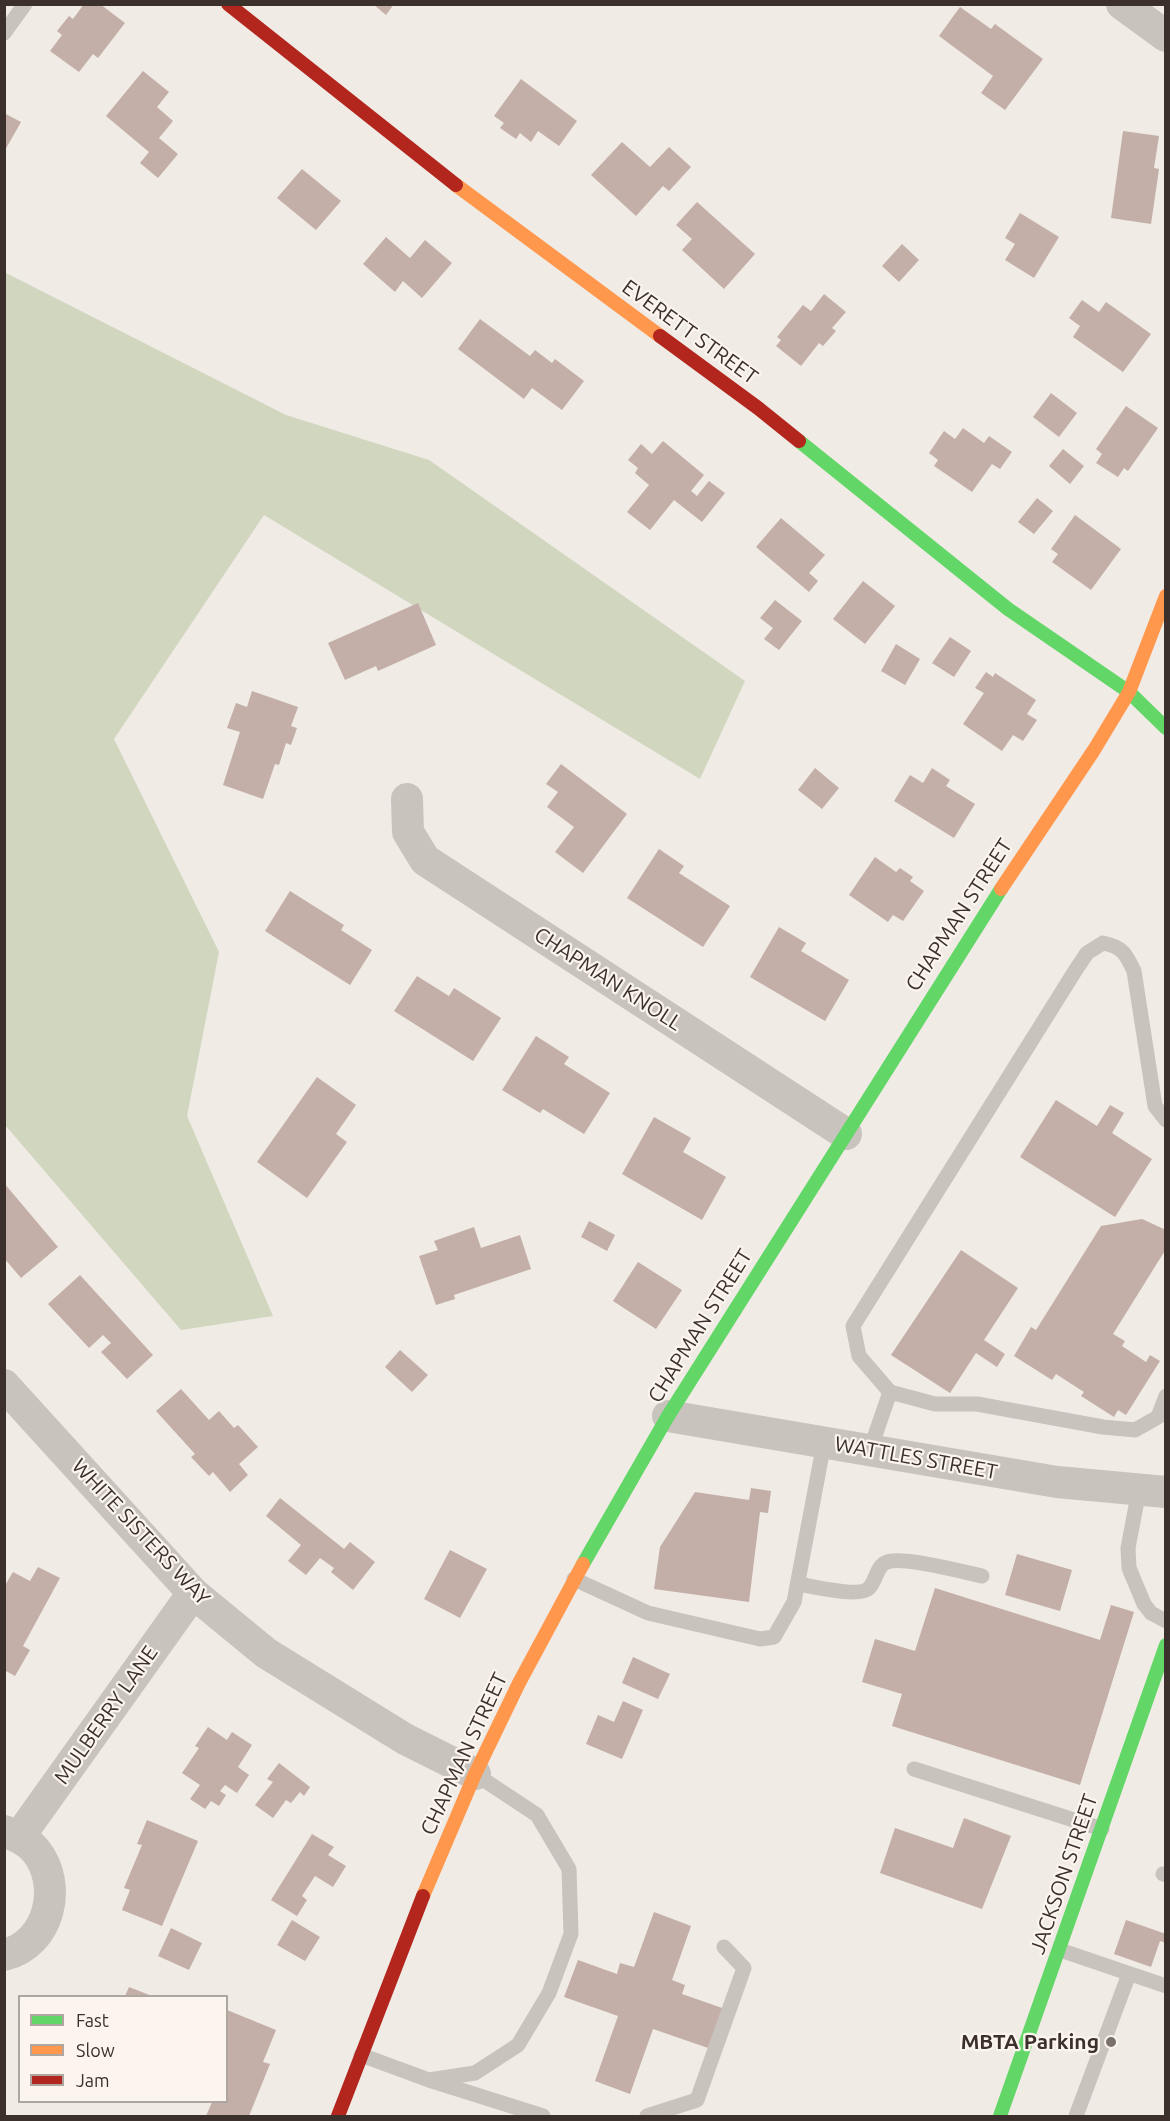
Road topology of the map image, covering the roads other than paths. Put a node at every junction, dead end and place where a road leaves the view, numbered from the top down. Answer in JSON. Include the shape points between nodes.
{"nodes":[{"id":1,"x":26,"y":4,"type":"edge"},
{"id":2,"x":228,"y":4,"type":"edge"},
{"id":3,"x":1122,"y":4,"type":"edge"},
{"id":4,"x":4,"y":33,"type":"edge"},
{"id":5,"x":1166,"y":36,"type":"edge"},
{"id":6,"x":1166,"y":596,"type":"edge"},
{"id":7,"x":1129,"y":692,"type":"junction"},
{"id":8,"x":1166,"y":728,"type":"edge"},
{"id":9,"x":407,"y":799,"type":"dead end"},
{"id":10,"x":1166,"y":1120,"type":"edge"},
{"id":11,"x":846,"y":1134,"type":"junction"},
{"id":12,"x":4,"y":1385,"type":"edge"},
{"id":13,"x":890,"y":1392,"type":"junction"},
{"id":14,"x":1166,"y":1396,"type":"edge"},
{"id":15,"x":668,"y":1416,"type":"junction"},
{"id":16,"x":824,"y":1443,"type":"junction"},
{"id":17,"x":870,"y":1450,"type":"junction"},
{"id":18,"x":1152,"y":1491,"type":"edge"},
{"id":19,"x":982,"y":1576,"type":"dead end"},
{"id":20,"x":574,"y":1579,"type":"junction"},
{"id":21,"x":798,"y":1584,"type":"junction"},
{"id":22,"x":193,"y":1593,"type":"junction"},
{"id":23,"x":1166,"y":1621,"type":"edge"},
{"id":24,"x":1166,"y":1645,"type":"edge"},
{"id":25,"x":914,"y":1769,"type":"dead end"},
{"id":26,"x":475,"y":1774,"type":"junction"},
{"id":27,"x":1102,"y":1829,"type":"junction"},
{"id":28,"x":12,"y":1834,"type":"edge"},
{"id":29,"x":724,"y":1947,"type":"dead end"},
{"id":30,"x":1060,"y":1950,"type":"junction"},
{"id":31,"x":4,"y":1954,"type":"edge"},
{"id":32,"x":1130,"y":1974,"type":"junction"},
{"id":33,"x":1166,"y":1986,"type":"edge"},
{"id":34,"x":361,"y":2055,"type":"junction"},
{"id":35,"x":429,"y":2080,"type":"junction"},
{"id":36,"x":338,"y":2116,"type":"edge"},
{"id":37,"x":543,"y":2116,"type":"edge"},
{"id":38,"x":647,"y":2116,"type":"edge"},
{"id":39,"x":1000,"y":2116,"type":"edge"},
{"id":40,"x":1076,"y":2116,"type":"edge"}],
"edges":[{"from":1,"to":4,"type":"lane"},
{"from":2,"to":7,"type":"street","name":"EVERETT STREET","via":[[481,206],[758,408],[1008,609]]},
{"from":3,"to":5,"type":"street"},
{"from":6,"to":7,"type":"street","name":"CHAPMAN STREET"},
{"from":7,"to":8,"type":"street","name":"EVERETT STREET"},
{"from":7,"to":11,"type":"street","name":"CHAPMAN STREET"},
{"from":9,"to":11,"type":"street","name":"CHAPMAN KNOLL","via":[[408,832],[425,860]]},
{"from":10,"to":13,"type":"lane","via":[[1155,1106],[1134,971],[1118,946],[1103,943],[1087,953],[1075,971],[853,1326],[859,1356]]},
{"from":11,"to":15,"type":"street","name":"CHAPMAN STREET"},
{"from":12,"to":22,"type":"street","name":"WHITE SISTERS WAY"},
{"from":13,"to":14,"type":"lane","via":[[935,1404],[977,1404],[1135,1430],[1158,1417]]},
{"from":13,"to":17,"type":"lane"},
{"from":15,"to":16,"type":"street","name":"WATTLES STREET"},
{"from":15,"to":20,"type":"street","name":"CHAPMAN STREET"},
{"from":16,"to":17,"type":"street","name":"WATTLES STREET"},
{"from":16,"to":21,"type":"lane"},
{"from":17,"to":18,"type":"street","name":"WATTLES STREET","via":[[1057,1482]]},
{"from":18,"to":23,"type":"lane","via":[[1128,1548],[1129,1568],[1144,1604]]},
{"from":19,"to":21,"type":"lane","via":[[888,1561],[880,1567],[869,1588],[860,1593]]},
{"from":20,"to":21,"type":"lane","via":[[648,1613],[760,1639],[774,1636],[794,1602]]},
{"from":20,"to":26,"type":"street","name":"CHAPMAN STREET"},
{"from":22,"to":26,"type":"street","name":"WHITE SISTERS WAY","via":[[266,1653],[405,1739]]},
{"from":22,"to":28,"type":"street","name":"MULBERRY LANE"},
{"from":24,"to":27,"type":"street","name":"JACKSON STREET"},
{"from":25,"to":27,"type":"lane"},
{"from":26,"to":34,"type":"street","name":"CHAPMAN STREET"},
{"from":26,"to":35,"type":"lane","via":[[537,1815],[570,1869],[571,1934],[549,1993],[518,2045],[475,2073]]},
{"from":27,"to":30,"type":"street","name":"JACKSON STREET"},
{"from":28,"to":31,"type":"street","name":"MULBERRY LANE","via":[[35,1850],[46,1868],[51,1888],[49,1909],[41,1928],[27,1943]]},
{"from":29,"to":38,"type":"lane","via":[[744,1968],[697,2100]]},
{"from":30,"to":32,"type":"lane"},
{"from":30,"to":39,"type":"street","name":"JACKSON STREET"},
{"from":32,"to":33,"type":"lane"},
{"from":32,"to":40,"type":"lane"},
{"from":34,"to":35,"type":"lane"},
{"from":34,"to":36,"type":"street","name":"CHAPMAN STREET"},
{"from":35,"to":37,"type":"lane"}]}
